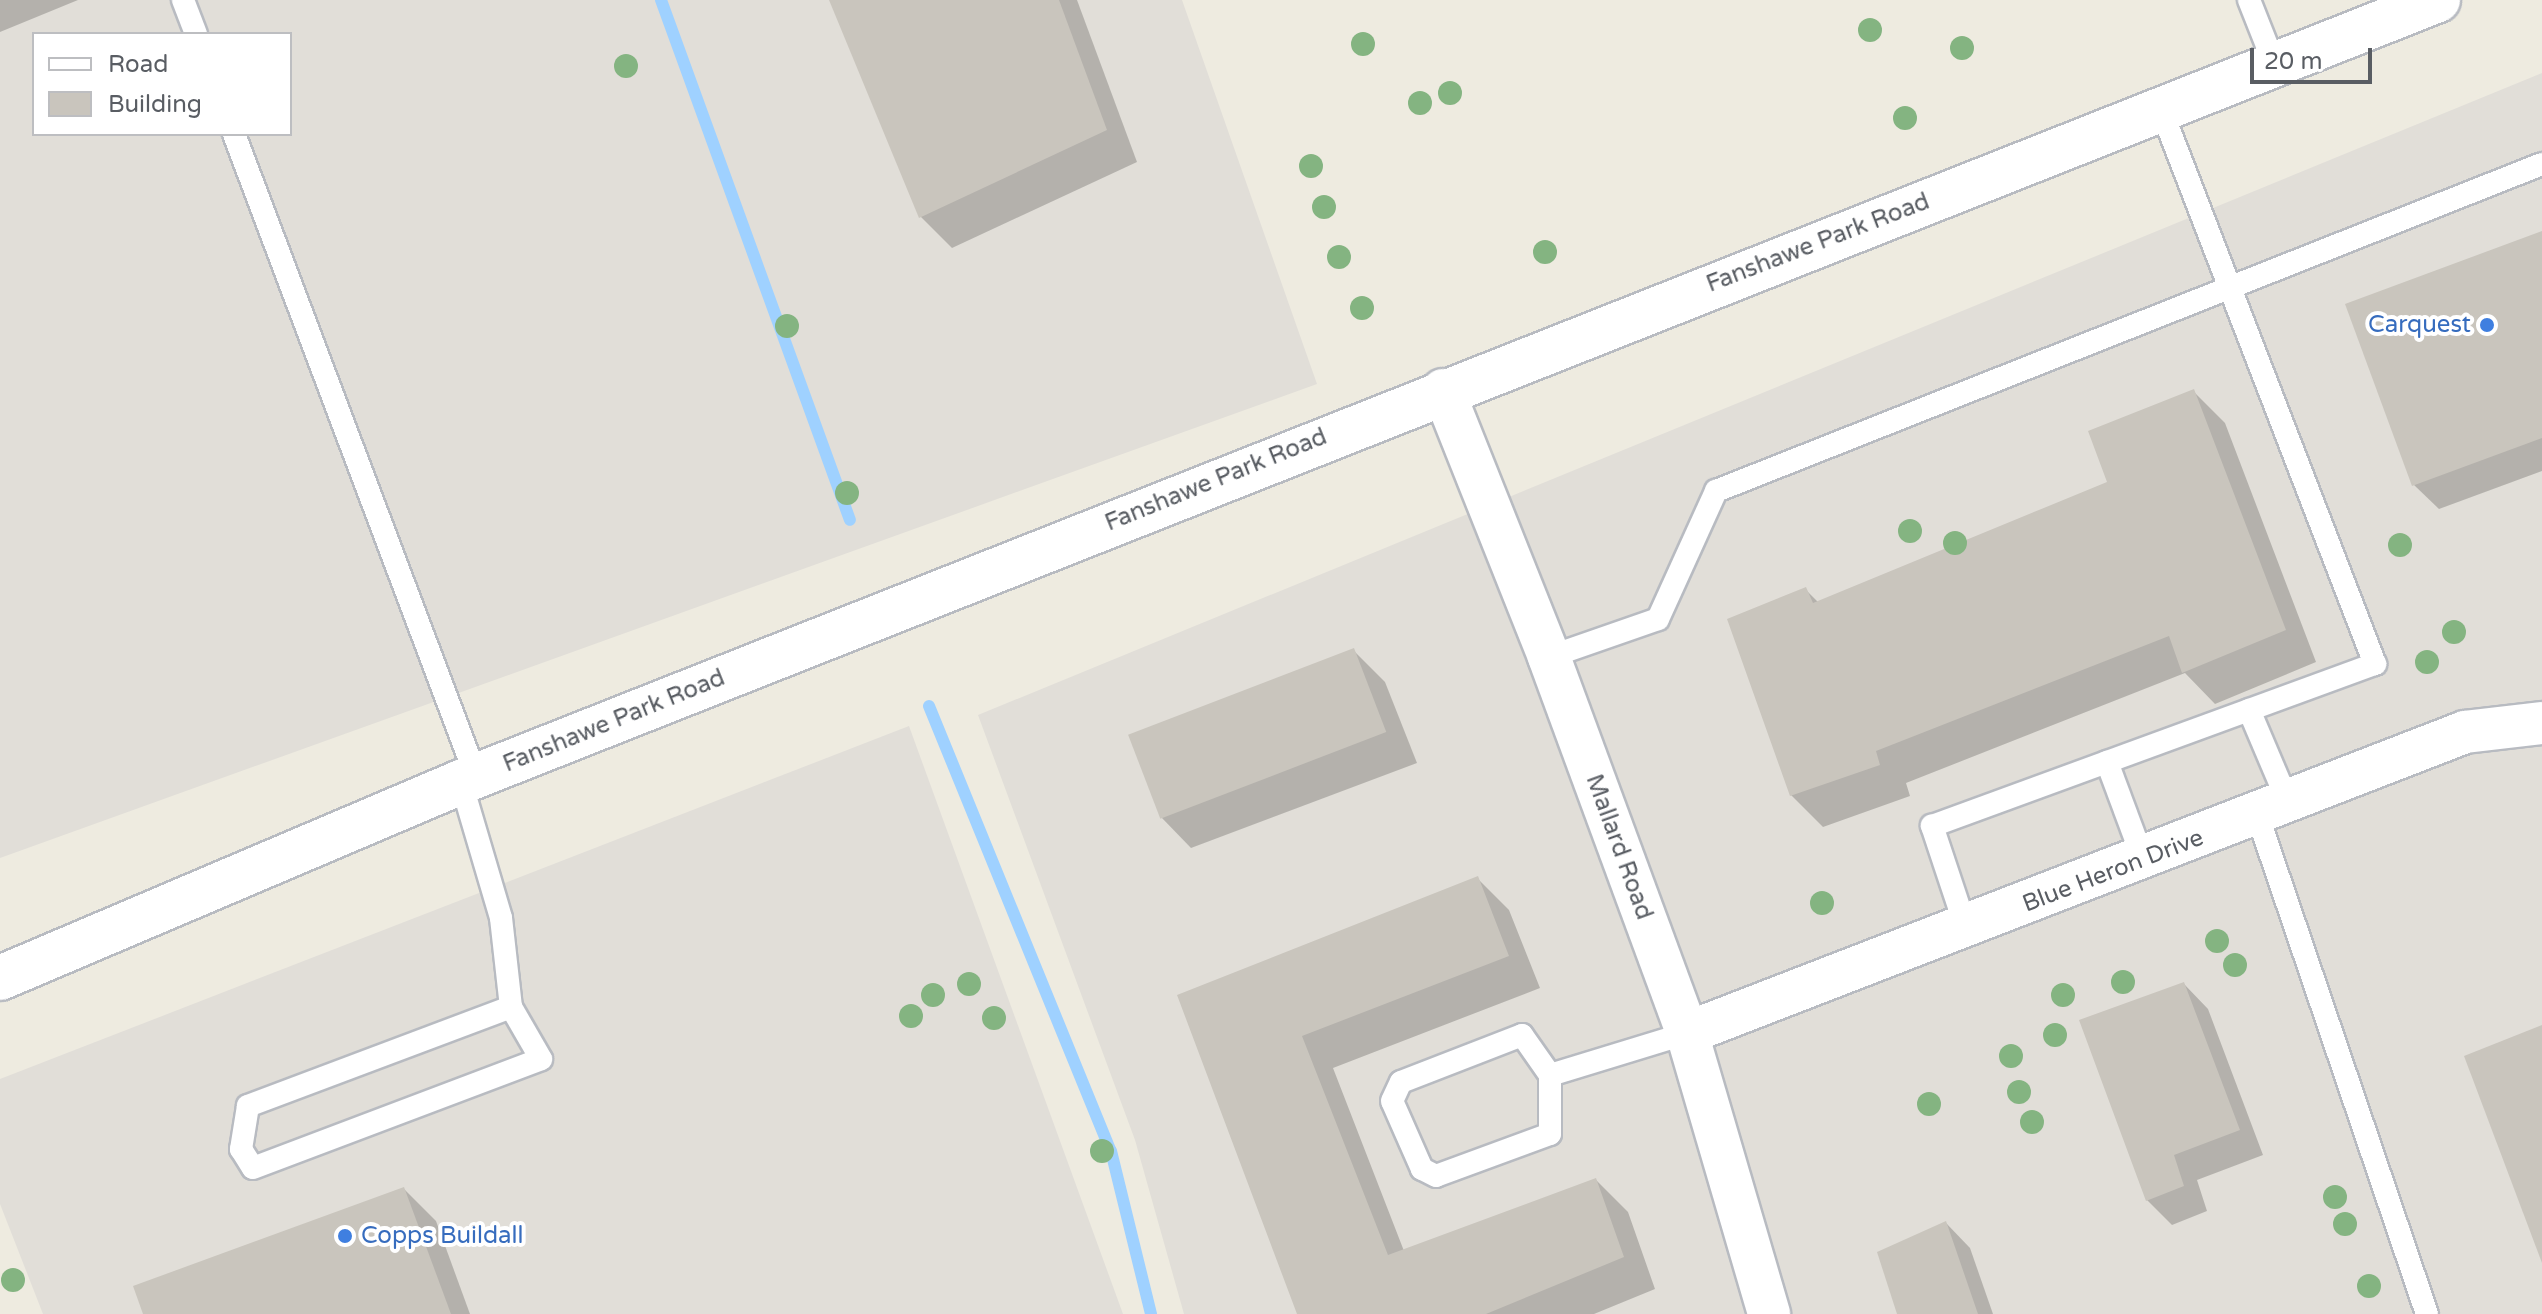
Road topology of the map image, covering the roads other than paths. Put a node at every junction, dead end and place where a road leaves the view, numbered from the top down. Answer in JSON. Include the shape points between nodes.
{"nodes":[{"id":1,"x":183,"y":0,"type":"edge"},
{"id":2,"x":2249,"y":0,"type":"edge"},
{"id":3,"x":2438,"y":0,"type":"edge"},
{"id":4,"x":195,"y":32,"type":"edge"},
{"id":5,"x":2274,"y":63,"type":"junction"},
{"id":6,"x":2161,"y":109,"type":"junction"},
{"id":7,"x":235,"y":136,"type":"edge"},
{"id":8,"x":2542,"y":164,"type":"edge"},
{"id":9,"x":2228,"y":288,"type":"junction"},
{"id":10,"x":1443,"y":390,"type":"junction"},
{"id":11,"x":1549,"y":657,"type":"junction"},
{"id":12,"x":2249,"y":710,"type":"junction"},
{"id":13,"x":2542,"y":723,"type":"edge"},
{"id":14,"x":2107,"y":762,"type":"junction"},
{"id":15,"x":469,"y":779,"type":"junction"},
{"id":16,"x":2272,"y":808,"type":"junction"},
{"id":17,"x":2143,"y":859,"type":"junction"},
{"id":18,"x":1966,"y":928,"type":"junction"},
{"id":19,"x":0,"y":978,"type":"edge"},
{"id":20,"x":511,"y":1007,"type":"junction"},
{"id":21,"x":1687,"y":1033,"type":"junction"},
{"id":22,"x":1550,"y":1075,"type":"junction"},
{"id":23,"x":1769,"y":1314,"type":"edge"},
{"id":24,"x":2427,"y":1314,"type":"edge"}],
"edges":[{"from":1,"to":4,"type":"lane"},
{"from":2,"to":5,"type":"lane"},
{"from":3,"to":5,"type":"main road","name":"Fanshawe Park Road"},
{"from":5,"to":6,"type":"main road","name":"Fanshawe Park Road"},
{"from":6,"to":9,"type":"lane"},
{"from":6,"to":10,"type":"main road","name":"Fanshawe Park Road"},
{"from":7,"to":15,"type":"lane"},
{"from":8,"to":9,"type":"lane"},
{"from":9,"to":11,"type":"lane","via":[[1716,491],[1658,619]]},
{"from":9,"to":12,"type":"lane","via":[[2375,664]]},
{"from":10,"to":11,"type":"street","name":"Mallard Road"},
{"from":10,"to":15,"type":"main road","name":"Fanshawe Park Road"},
{"from":11,"to":21,"type":"street","name":"Mallard Road"},
{"from":12,"to":14,"type":"lane"},
{"from":12,"to":16,"type":"lane"},
{"from":13,"to":16,"type":"street","name":"Blue Heron Drive","via":[[2465,732]]},
{"from":14,"to":17,"type":"lane"},
{"from":14,"to":18,"type":"lane","via":[[1932,826]]},
{"from":15,"to":19,"type":"main road","name":"Fanshawe Park Road"},
{"from":15,"to":20,"type":"lane","via":[[501,918]]},
{"from":16,"to":17,"type":"street","name":"Blue Heron Drive"},
{"from":16,"to":24,"type":"lane"},
{"from":17,"to":18,"type":"street","name":"Blue Heron Drive"},
{"from":18,"to":21,"type":"street","name":"Blue Heron Drive"},
{"from":20,"to":20,"type":"lane","via":[[248,1106],[241,1149],[253,1168],[541,1059]]},
{"from":21,"to":22,"type":"lane"},
{"from":21,"to":23,"type":"street","name":"Mallard Road"},
{"from":22,"to":22,"type":"lane","via":[[1522,1035],[1401,1082],[1392,1101],[1422,1169],[1436,1176],[1550,1134]]}]}
